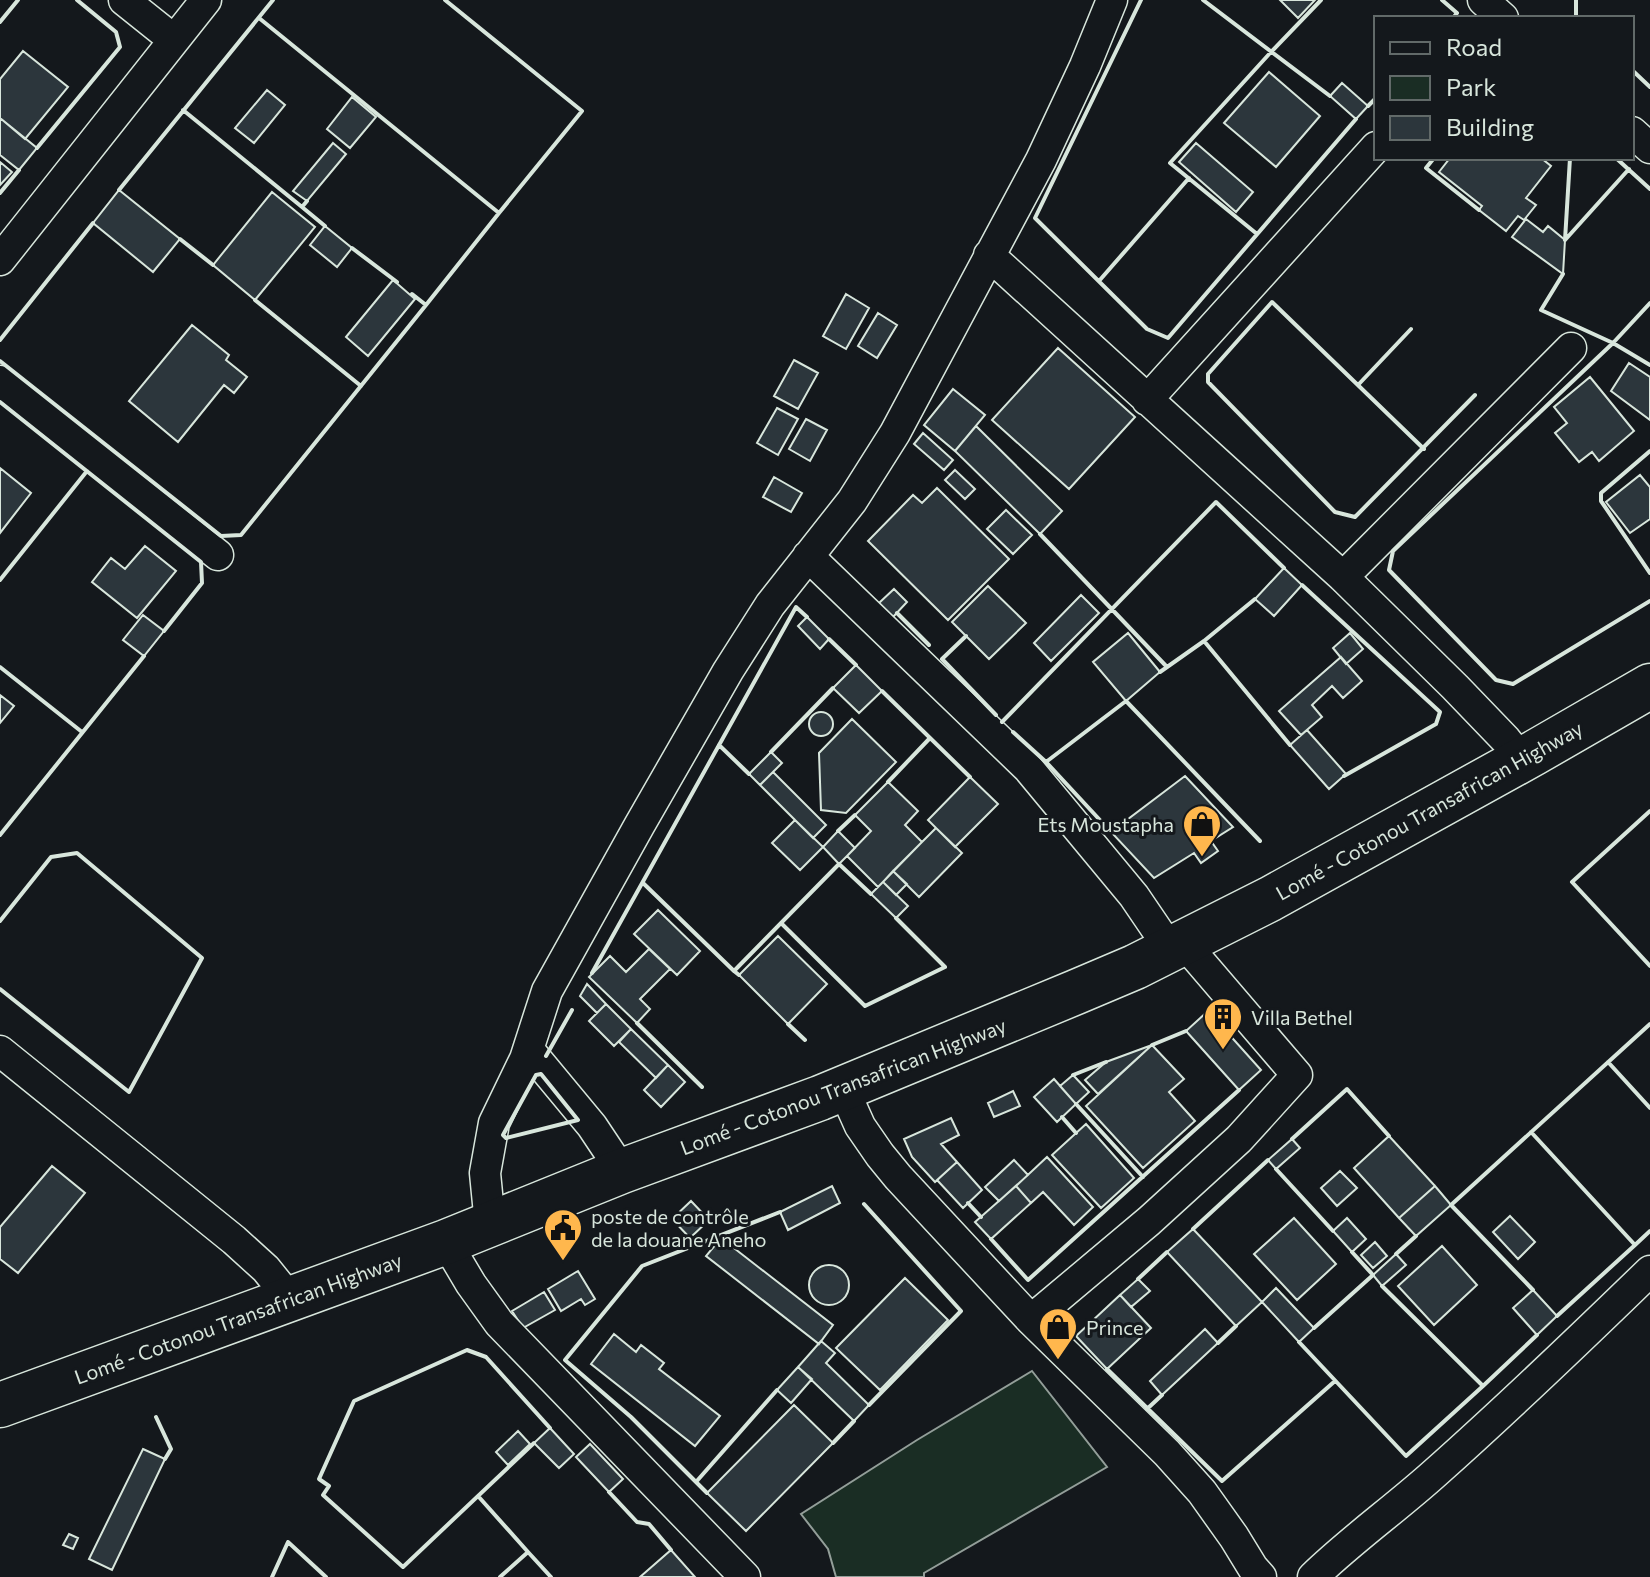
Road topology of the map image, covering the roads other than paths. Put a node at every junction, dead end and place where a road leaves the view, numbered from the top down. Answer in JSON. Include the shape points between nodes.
{"nodes":[{"id":1,"x":124,"y":0,"type":"edge"},
{"id":2,"x":206,"y":0,"type":"edge"},
{"id":3,"x":1112,"y":0,"type":"edge"},
{"id":4,"x":174,"y":40,"type":"junction"},
{"id":5,"x":1634,"y":134,"type":"edge"},
{"id":6,"x":1650,"y":148,"type":"edge"},
{"id":7,"x":1374,"y":149,"type":"edge"},
{"id":8,"x":989,"y":255,"type":"junction"},
{"id":9,"x":0,"y":260,"type":"edge"},
{"id":10,"x":1571,"y":348,"type":"dead end"},
{"id":11,"x":0,"y":381,"type":"edge"},
{"id":12,"x":1147,"y":400,"type":"junction"},
{"id":13,"x":218,"y":555,"type":"dead end"},
{"id":14,"x":808,"y":556,"type":"junction"},
{"id":15,"x":1343,"y":577,"type":"junction"},
{"id":16,"x":1650,"y":686,"type":"edge"},
{"id":17,"x":1522,"y":760,"type":"junction"},
{"id":18,"x":1177,"y":946,"type":"junction"},
{"id":19,"x":529,"y":1050,"type":"junction"},
{"id":20,"x":0,"y":1051,"type":"edge"},
{"id":21,"x":843,"y":1088,"type":"junction"},
{"id":22,"x":622,"y":1171,"type":"junction"},
{"id":23,"x":490,"y":1224,"type":"junction"},
{"id":24,"x":446,"y":1242,"type":"junction"},
{"id":25,"x":1650,"y":1271,"type":"edge"},
{"id":26,"x":290,"y":1299,"type":"junction"},
{"id":27,"x":1031,"y":1320,"type":"junction"},
{"id":28,"x":0,"y":1405,"type":"edge"},
{"id":29,"x":745,"y":1577,"type":"edge"},
{"id":30,"x":1261,"y":1577,"type":"edge"},
{"id":31,"x":1313,"y":1577,"type":"edge"}],
"edges":[{"from":1,"to":4,"type":"street"},
{"from":2,"to":4,"type":"street"},
{"from":3,"to":8,"type":"street","via":[[1041,160]]},
{"from":4,"to":9,"type":"street"},
{"from":5,"to":6,"type":"street"},
{"from":7,"to":12,"type":"street"},
{"from":8,"to":12,"type":"street"},
{"from":8,"to":14,"type":"street","via":[[895,433],[852,501]]},
{"from":10,"to":15,"type":"street"},
{"from":11,"to":13,"type":"street"},
{"from":12,"to":15,"type":"street"},
{"from":14,"to":18,"type":"street","via":[[1028,768]]},
{"from":14,"to":19,"type":"street","via":[[728,671],[645,815],[547,991]]},
{"from":15,"to":17,"type":"street"},
{"from":16,"to":17,"type":"highway","name":"Lomé - Cotonou Transafrican Highway"},
{"from":17,"to":18,"type":"highway","name":"Lomé - Cotonou Transafrican Highway"},
{"from":18,"to":21,"type":"highway","name":"Lomé - Cotonou Transafrican Highway"},
{"from":18,"to":27,"type":"street","via":[[1297,1075],[1239,1139]]},
{"from":19,"to":22,"type":"street"},
{"from":19,"to":23,"type":"street","via":[[494,1123],[485,1173]]},
{"from":20,"to":26,"type":"street","via":[[234,1240]]},
{"from":21,"to":22,"type":"highway","name":"Lomé - Cotonou Transafrican Highway"},
{"from":21,"to":27,"type":"street","via":[[880,1155]]},
{"from":22,"to":23,"type":"highway","name":"Lomé - Cotonou Transafrican Highway"},
{"from":23,"to":24,"type":"highway","name":"Lomé - Cotonou Transafrican Highway"},
{"from":24,"to":26,"type":"highway","name":"Lomé - Cotonou Transafrican Highway"},
{"from":24,"to":29,"type":"street","via":[[499,1323]]},
{"from":25,"to":31,"type":"street","via":[[1500,1416]]},
{"from":26,"to":28,"type":"highway","name":"Lomé - Cotonou Transafrican Highway"},
{"from":27,"to":30,"type":"street","via":[[1202,1492]]}]}
